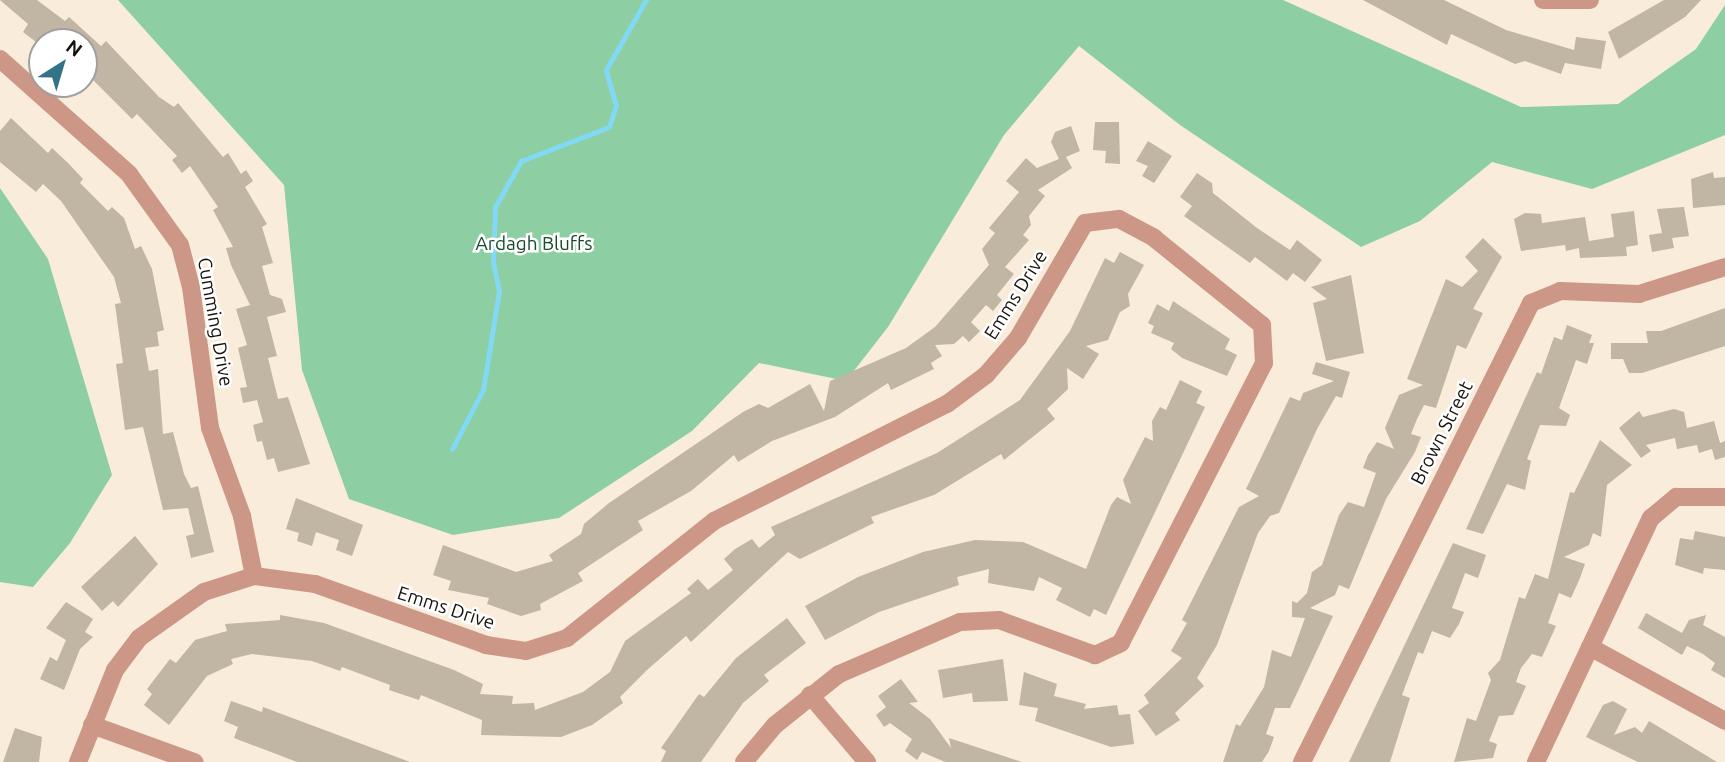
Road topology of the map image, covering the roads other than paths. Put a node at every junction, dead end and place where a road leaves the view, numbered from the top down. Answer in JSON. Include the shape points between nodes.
{"nodes":[{"id":1,"x":1543,"y":0,"type":"edge"},
{"id":2,"x":1590,"y":0,"type":"edge"},
{"id":3,"x":0,"y":59,"type":"edge"},
{"id":4,"x":1725,"y":267,"type":"edge"},
{"id":5,"x":1725,"y":496,"type":"edge"},
{"id":6,"x":254,"y":576,"type":"junction"},
{"id":7,"x":1590,"y":647,"type":"junction"},
{"id":8,"x":810,"y":695,"type":"junction"},
{"id":9,"x":1725,"y":721,"type":"edge"},
{"id":10,"x":92,"y":725,"type":"junction"},
{"id":11,"x":79,"y":762,"type":"edge"},
{"id":12,"x":194,"y":762,"type":"edge"},
{"id":13,"x":744,"y":762,"type":"edge"},
{"id":14,"x":867,"y":762,"type":"edge"},
{"id":15,"x":1302,"y":762,"type":"edge"},
{"id":16,"x":1536,"y":762,"type":"edge"}],
"edges":[{"from":1,"to":2,"type":"street"},
{"from":3,"to":6,"type":"street","name":"Cumming Drive","via":[[129,174],[180,245],[191,287],[211,428],[242,516]]},
{"from":4,"to":15,"type":"street","name":"Brown Street","via":[[1639,294],[1560,291],[1531,303]]},
{"from":5,"to":7,"type":"street","via":[[1676,496],[1651,519]]},
{"from":6,"to":8,"type":"street","name":"Emms Drive","via":[[315,584],[485,645],[526,651],[566,638],[714,521],[947,404],[986,375],[1017,338],[1085,223],[1119,219],[1154,238],[1262,325],[1264,363],[1121,643],[1095,655],[999,620],[960,622],[859,663]]},
{"from":6,"to":10,"type":"street","name":"Emms Drive","via":[[204,592],[154,623],[115,670]]},
{"from":7,"to":9,"type":"street"},
{"from":7,"to":16,"type":"street"},
{"from":8,"to":13,"type":"street","name":"Emms Drive"},
{"from":8,"to":14,"type":"street"},
{"from":10,"to":11,"type":"street","name":"Emms Drive"},
{"from":10,"to":12,"type":"street"}]}
